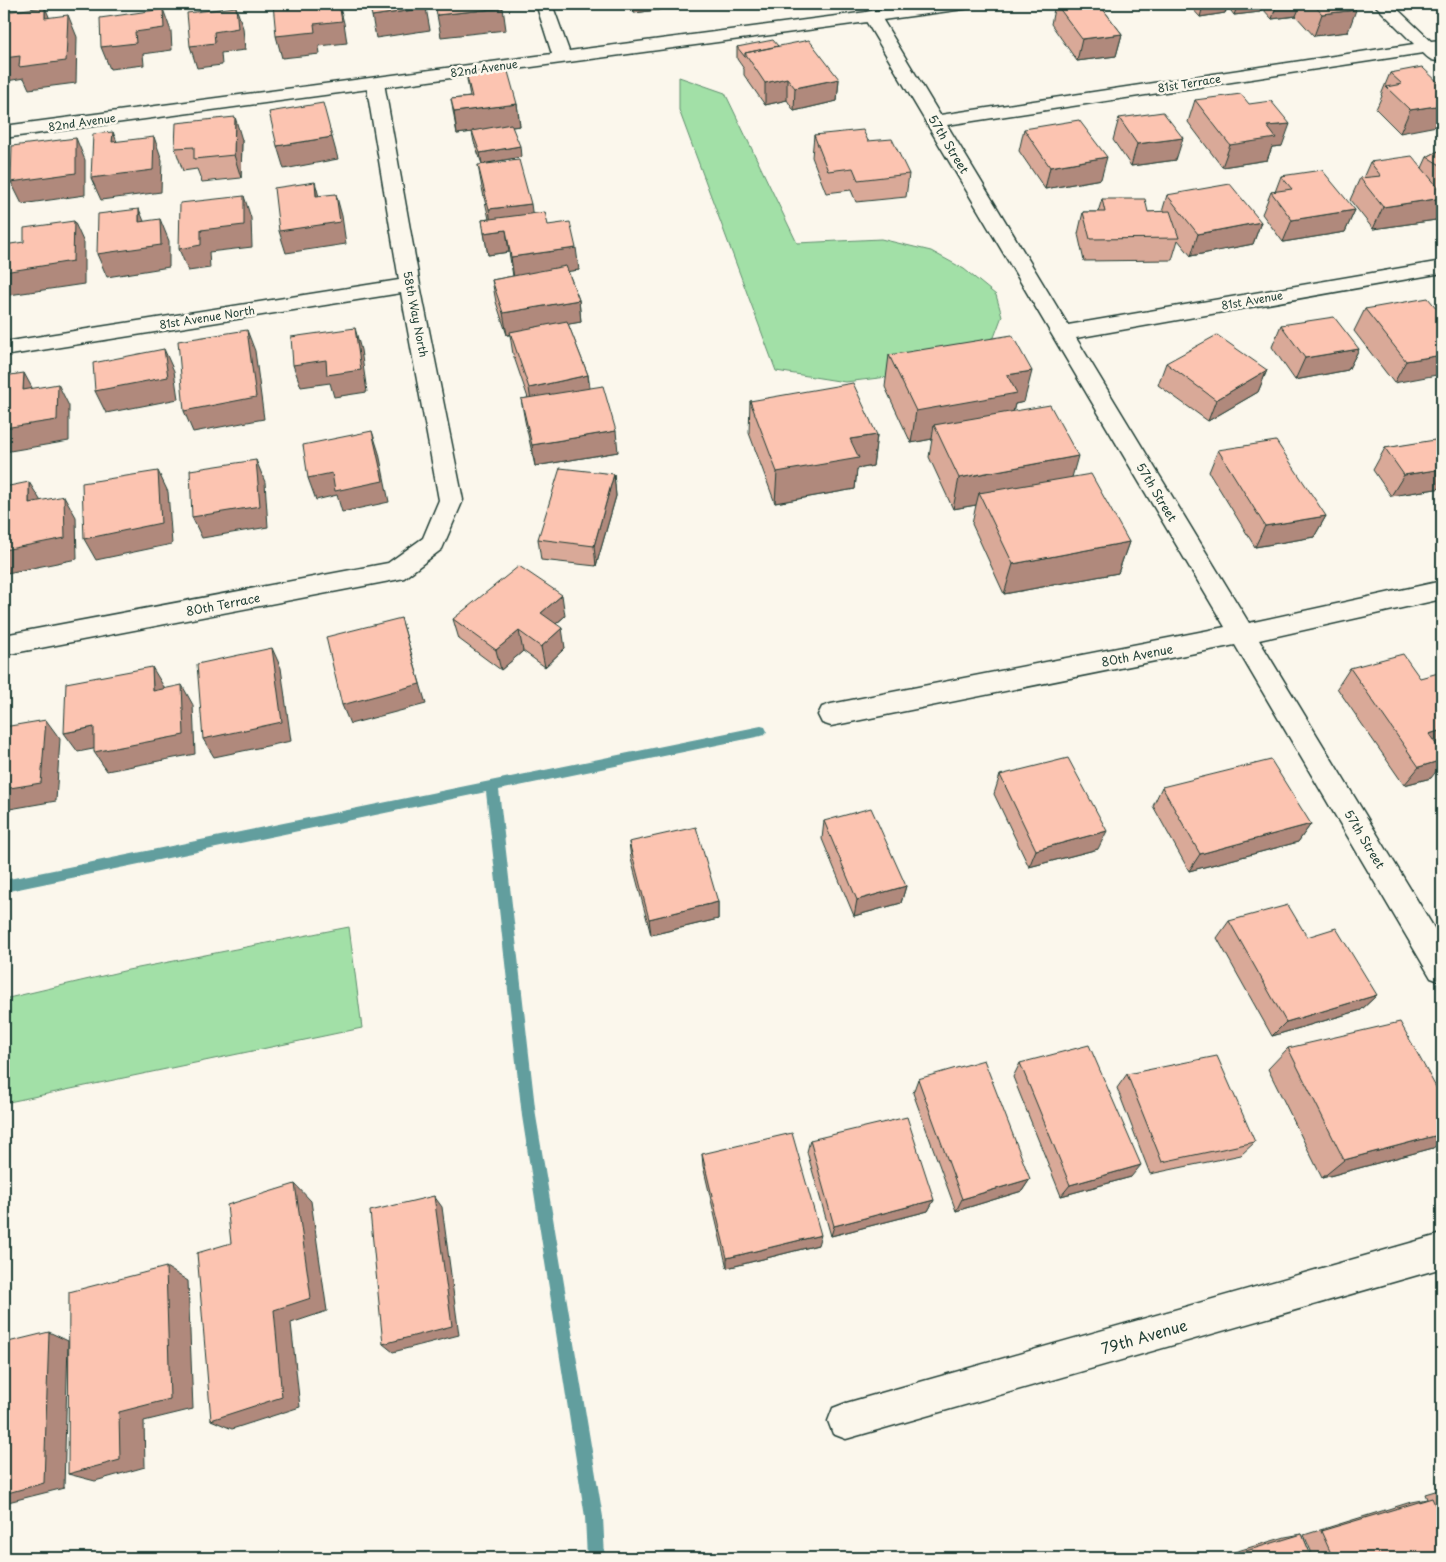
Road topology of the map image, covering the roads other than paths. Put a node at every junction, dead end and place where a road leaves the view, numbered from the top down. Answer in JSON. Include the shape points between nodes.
{"nodes":[{"id":1,"x":544,"y":4,"type":"edge"},
{"id":2,"x":964,"y":4,"type":"edge"},
{"id":3,"x":1382,"y":4,"type":"edge"},
{"id":4,"x":872,"y":16,"type":"junction"},
{"id":5,"x":1435,"y":46,"type":"edge"},
{"id":6,"x":562,"y":58,"type":"junction"},
{"id":7,"x":1442,"y":62,"type":"edge"},
{"id":8,"x":376,"y":83,"type":"junction"},
{"id":9,"x":936,"y":122,"type":"junction"},
{"id":10,"x":4,"y":132,"type":"edge"},
{"id":11,"x":1442,"y":267,"type":"edge"},
{"id":12,"x":410,"y":285,"type":"junction"},
{"id":13,"x":1062,"y":333,"type":"junction"},
{"id":14,"x":4,"y":349,"type":"edge"},
{"id":15,"x":433,"y":543,"type":"joint"},
{"id":16,"x":1442,"y":590,"type":"edge"},
{"id":17,"x":1242,"y":634,"type":"junction"},
{"id":18,"x":4,"y":645,"type":"edge"},
{"id":19,"x":831,"y":715,"type":"dead end"},
{"id":20,"x":1442,"y":968,"type":"edge"},
{"id":21,"x":1442,"y":1251,"type":"edge"},
{"id":22,"x":846,"y":1421,"type":"dead end"}],
"edges":[{"from":1,"to":6,"type":"street"},
{"from":2,"to":4,"type":"street","name":"82nd Avenue"},
{"from":3,"to":5,"type":"street"},
{"from":4,"to":6,"type":"street","name":"82nd Avenue"},
{"from":4,"to":9,"type":"street","name":"57th Street"},
{"from":5,"to":7,"type":"street"},
{"from":5,"to":9,"type":"street","name":"81st Terrace"},
{"from":6,"to":8,"type":"street","name":"82nd Avenue"},
{"from":8,"to":10,"type":"street","name":"82nd Avenue"},
{"from":8,"to":12,"type":"street","name":"58th Way North"},
{"from":9,"to":13,"type":"street","name":"57th Street"},
{"from":11,"to":13,"type":"street","name":"81st Avenue"},
{"from":12,"to":14,"type":"street","name":"81st Avenue North"},
{"from":12,"to":15,"type":"street","name":"58th Way North","via":[[451,500]]},
{"from":13,"to":17,"type":"street","name":"57th Street"},
{"from":15,"to":18,"type":"street","name":"80th Terrace","via":[[395,571]]},
{"from":16,"to":17,"type":"street","name":"80th Avenue"},
{"from":17,"to":19,"type":"street","name":"80th Avenue"},
{"from":17,"to":20,"type":"street","name":"57th Street"},
{"from":21,"to":22,"type":"street","name":"79th Avenue"}]}
